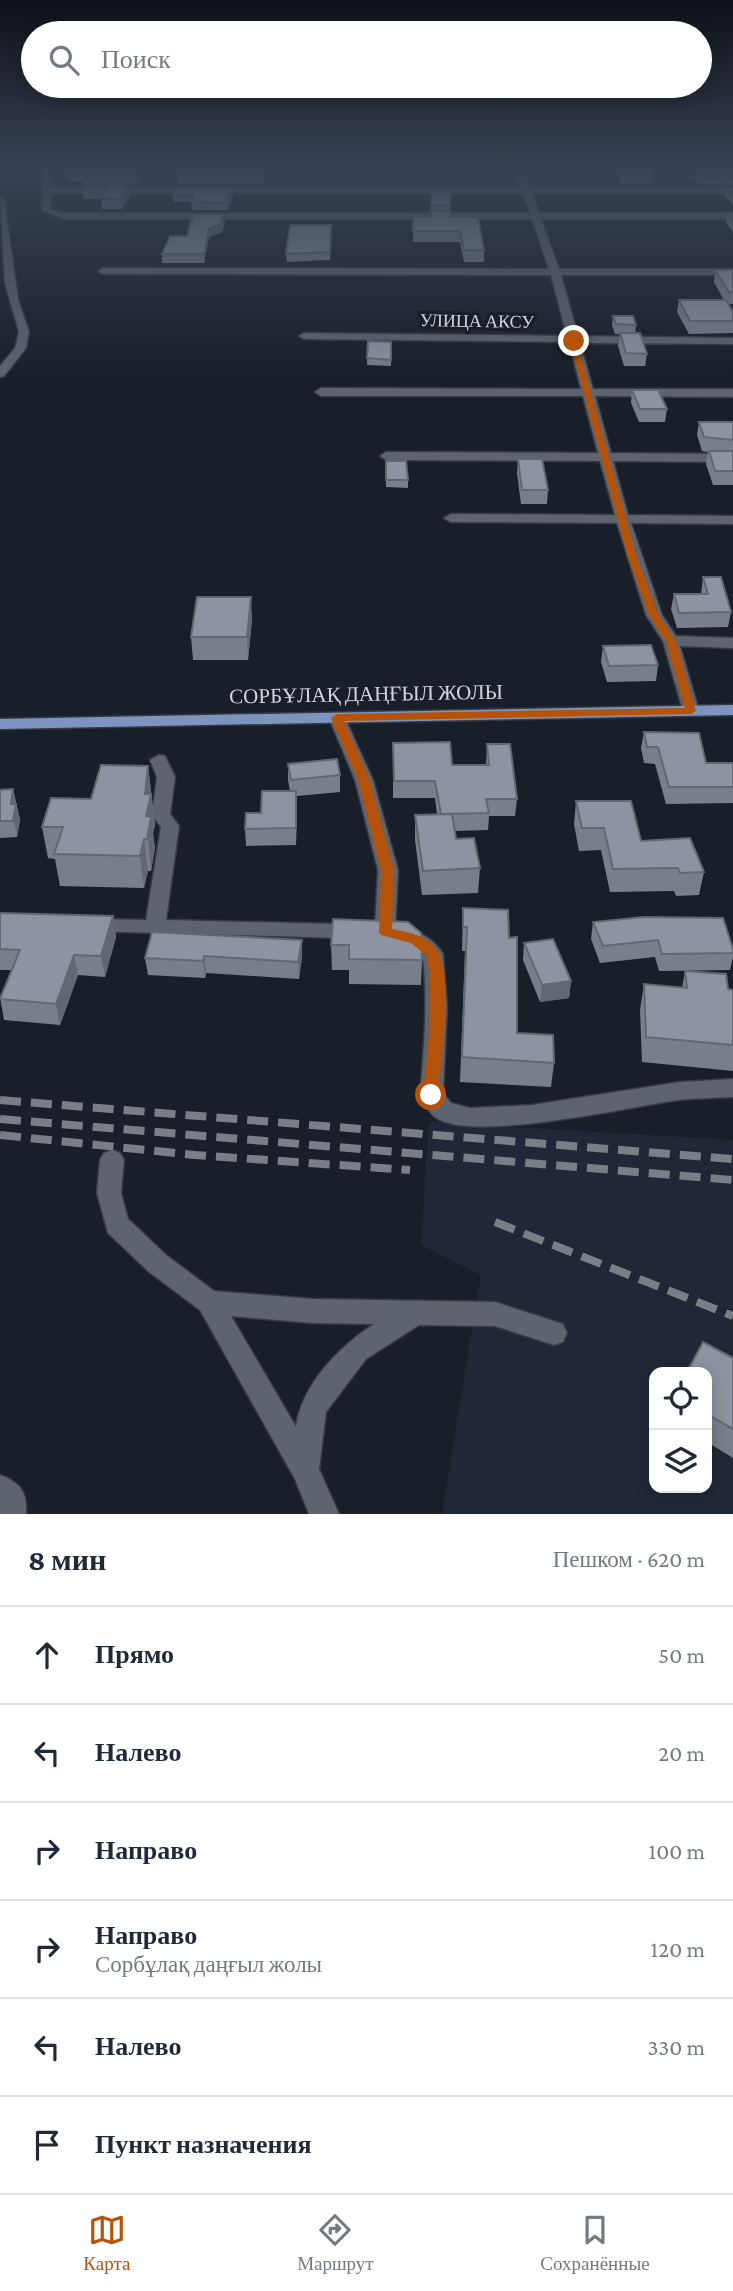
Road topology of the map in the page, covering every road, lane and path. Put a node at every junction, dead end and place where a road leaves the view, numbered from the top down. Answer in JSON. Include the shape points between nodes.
{"nodes":[{"id":1,"x":4,"y":239,"type":"edge"},
{"id":2,"x":544,"y":239,"type":"edge"},
{"id":3,"x":103,"y":271,"type":"dead end"},
{"id":4,"x":555,"y":271,"type":"junction"},
{"id":5,"x":733,"y":272,"type":"edge"},
{"id":6,"x":304,"y":336,"type":"dead end"},
{"id":7,"x":574,"y":341,"type":"junction"},
{"id":8,"x":733,"y":341,"type":"edge"},
{"id":9,"x":0,"y":374,"type":"edge"},
{"id":10,"x":321,"y":393,"type":"dead end"},
{"id":11,"x":733,"y":393,"type":"edge"},
{"id":12,"x":588,"y":394,"type":"junction"},
{"id":13,"x":386,"y":456,"type":"dead end"},
{"id":14,"x":733,"y":458,"type":"edge"},
{"id":15,"x":606,"y":459,"type":"junction"},
{"id":16,"x":451,"y":518,"type":"dead end"},
{"id":17,"x":622,"y":520,"type":"junction"},
{"id":18,"x":733,"y":520,"type":"edge"},
{"id":19,"x":671,"y":641,"type":"junction"},
{"id":20,"x":733,"y":643,"type":"edge"},
{"id":21,"x":733,"y":710,"type":"edge"},
{"id":22,"x":691,"y":711,"type":"junction"},
{"id":23,"x":337,"y":718,"type":"junction"},
{"id":24,"x":0,"y":724,"type":"edge"},
{"id":25,"x":159,"y":760,"type":"dead end"},
{"id":26,"x":75,"y":925,"type":"edge"},
{"id":27,"x":155,"y":927,"type":"junction"},
{"id":28,"x":385,"y":932,"type":"junction"},
{"id":29,"x":733,"y":1088,"type":"edge"},
{"id":30,"x":112,"y":1160,"type":"dead end"},
{"id":31,"x":209,"y":1302,"type":"junction"},
{"id":32,"x":415,"y":1313,"type":"junction"},
{"id":33,"x":554,"y":1333,"type":"dead end"},
{"id":34,"x":305,"y":1469,"type":"junction"},
{"id":35,"x":0,"y":1489,"type":"edge"},
{"id":36,"x":11,"y":1514,"type":"edge"},
{"id":37,"x":324,"y":1514,"type":"edge"}],
"edges":[{"from":1,"to":9,"type":"street","via":[[13,310],[24,332],[20,348]]},
{"from":2,"to":4,"type":"street"},
{"from":3,"to":4,"type":"street"},
{"from":4,"to":5,"type":"street"},
{"from":4,"to":7,"type":"street"},
{"from":6,"to":7,"type":"street","name":"УЛИЦА АКСУ"},
{"from":7,"to":8,"type":"street","name":"УЛИЦА АКСУ"},
{"from":7,"to":12,"type":"street"},
{"from":10,"to":12,"type":"street"},
{"from":11,"to":12,"type":"street"},
{"from":12,"to":15,"type":"street"},
{"from":13,"to":15,"type":"street"},
{"from":14,"to":15,"type":"street"},
{"from":15,"to":17,"type":"street"},
{"from":16,"to":17,"type":"street"},
{"from":17,"to":18,"type":"street"},
{"from":17,"to":19,"type":"street","via":[[654,615]]},
{"from":19,"to":20,"type":"street"},
{"from":19,"to":22,"type":"street"},
{"from":21,"to":22,"type":"main road","name":"СОРБҰЛАҚ ДАҢҒЫЛ ЖОЛЫ"},
{"from":22,"to":23,"type":"main road","name":"СОРБҰЛАҚ ДАҢҒЫЛ ЖОЛЫ"},
{"from":23,"to":24,"type":"main road","name":"СОРБҰЛАҚ ДАҢҒЫЛ ЖОЛЫ"},
{"from":23,"to":28,"type":"street","via":[[364,780],[388,870]]},
{"from":25,"to":27,"type":"street","via":[[166,777],[161,815],[170,826]]},
{"from":26,"to":27,"type":"street"},
{"from":27,"to":28,"type":"street"},
{"from":28,"to":29,"type":"street","via":[[415,939],[433,954],[437,1028],[431,1095],[444,1111],[470,1116],[532,1114],[680,1091]]},
{"from":30,"to":31,"type":"street","via":[[109,1193],[117,1225]]},
{"from":31,"to":32,"type":"street"},
{"from":31,"to":34,"type":"street"},
{"from":32,"to":33,"type":"street","via":[[495,1314]]},
{"from":32,"to":34,"type":"street","via":[[357,1350],[313,1407]]},
{"from":34,"to":37,"type":"street"},
{"from":35,"to":36,"type":"street","via":[[12,1498]]}]}
